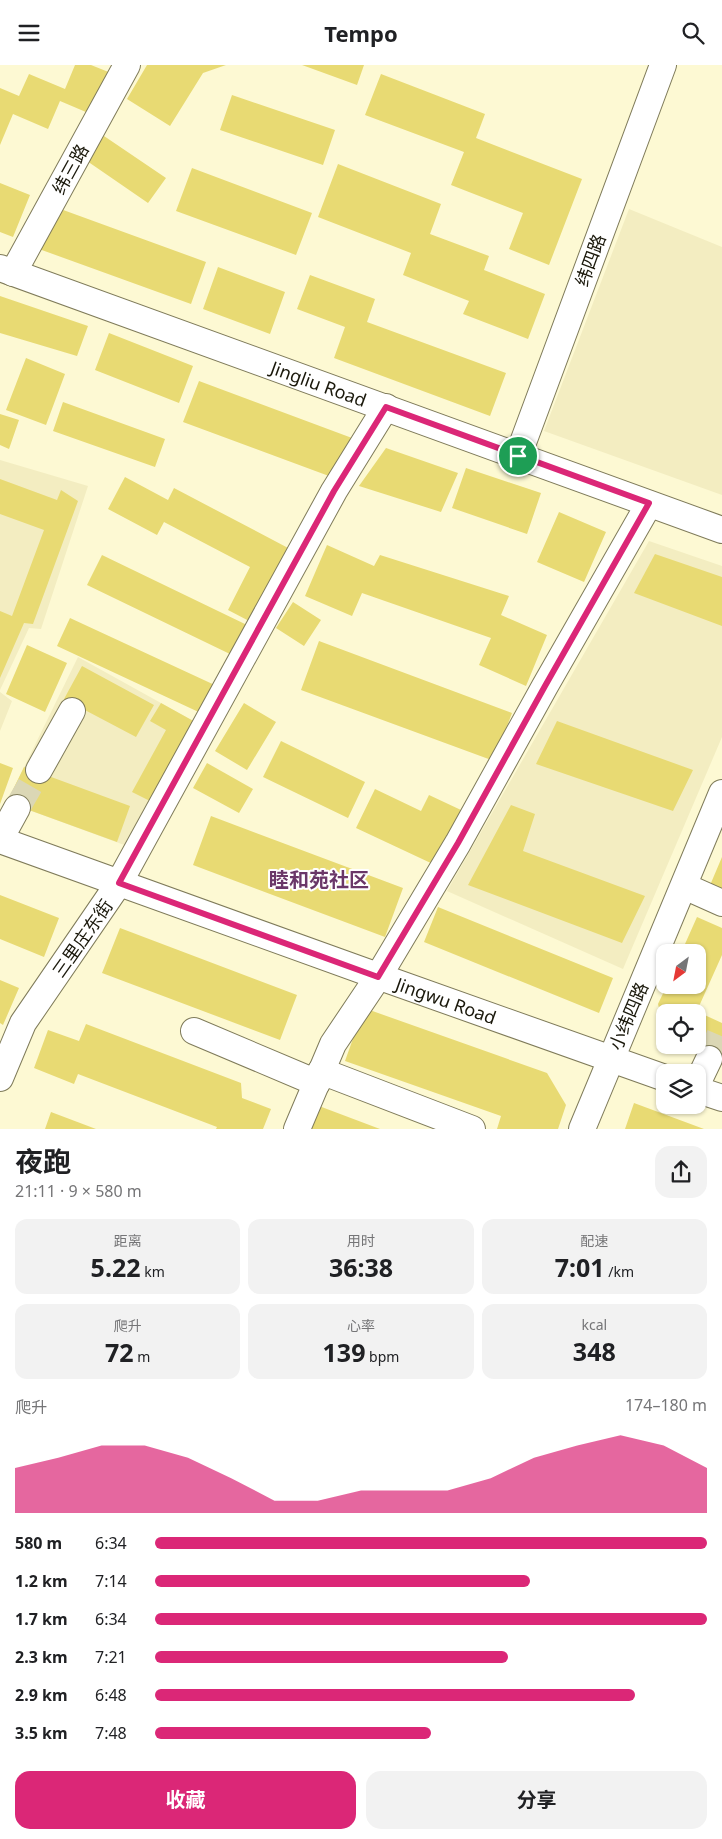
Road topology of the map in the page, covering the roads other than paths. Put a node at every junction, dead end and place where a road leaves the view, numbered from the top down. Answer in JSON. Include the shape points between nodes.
{"nodes":[{"id":1,"x":127,"y":65,"type":"edge"},
{"id":2,"x":663,"y":65,"type":"edge"},
{"id":3,"x":6,"y":270,"type":"edge"},
{"id":4,"x":386,"y":407,"type":"junction"},
{"id":5,"x":518,"y":456,"type":"junction"},
{"id":6,"x":649,"y":503,"type":"junction"},
{"id":7,"x":722,"y":530,"type":"edge"},
{"id":8,"x":72,"y":711,"type":"dead end"},
{"id":9,"x":39,"y":770,"type":"tunnel mouth"},
{"id":10,"x":17,"y":808,"type":"tunnel mouth"},
{"id":11,"x":719,"y":809,"type":"edge"},
{"id":12,"x":0,"y":839,"type":"edge"},
{"id":13,"x":119,"y":883,"type":"junction"},
{"id":14,"x":684,"y":886,"type":"junction"},
{"id":15,"x":722,"y":903,"type":"edge"},
{"id":16,"x":378,"y":977,"type":"junction"},
{"id":17,"x":194,"y":1031,"type":"dead end"},
{"id":18,"x":610,"y":1059,"type":"junction"},
{"id":19,"x":709,"y":1059,"type":"tunnel mouth"},
{"id":20,"x":706,"y":1065,"type":"edge"},
{"id":21,"x":656,"y":1075,"type":"edge"},
{"id":22,"x":319,"y":1077,"type":"junction"},
{"id":23,"x":0,"y":1078,"type":"edge"},
{"id":24,"x":706,"y":1093,"type":"edge"},
{"id":25,"x":722,"y":1098,"type":"edge"},
{"id":26,"x":297,"y":1129,"type":"edge"},
{"id":27,"x":472,"y":1129,"type":"edge"},
{"id":28,"x":582,"y":1129,"type":"edge"}],
"edges":[{"from":1,"to":3,"type":"street","name":"纬三路"},
{"from":2,"to":5,"type":"street","name":"纬四路"},
{"from":3,"to":4,"type":"street","name":"Jingliu Road"},
{"from":4,"to":5,"type":"street","name":"Jingliu Road"},
{"from":4,"to":13,"type":"street","name":"三里庄东街","via":[[334,491]]},
{"from":5,"to":6,"type":"street","name":"Jingliu Road"},
{"from":6,"to":7,"type":"street","name":"Jingliu Road"},
{"from":6,"to":16,"type":"street","via":[[458,843]]},
{"from":8,"to":9,"type":"street"},
{"from":10,"to":12,"type":"street"},
{"from":11,"to":14,"type":"street","name":"小纬四路"},
{"from":12,"to":13,"type":"street","name":"Jingwu Road"},
{"from":13,"to":16,"type":"street","name":"Jingwu Road"},
{"from":13,"to":23,"type":"street","name":"三里庄东街","via":[[23,1023]]},
{"from":14,"to":15,"type":"street"},
{"from":14,"to":18,"type":"street","name":"小纬四路"},
{"from":16,"to":18,"type":"street","name":"Jingwu Road"},
{"from":16,"to":22,"type":"street","via":[[333,1044]]},
{"from":17,"to":22,"type":"street"},
{"from":18,"to":21,"type":"street","name":"Jingwu Road"},
{"from":18,"to":28,"type":"street","name":"小纬四路"},
{"from":19,"to":20,"type":"street"},
{"from":22,"to":26,"type":"street"},
{"from":22,"to":27,"type":"street"},
{"from":24,"to":25,"type":"street"}]}
